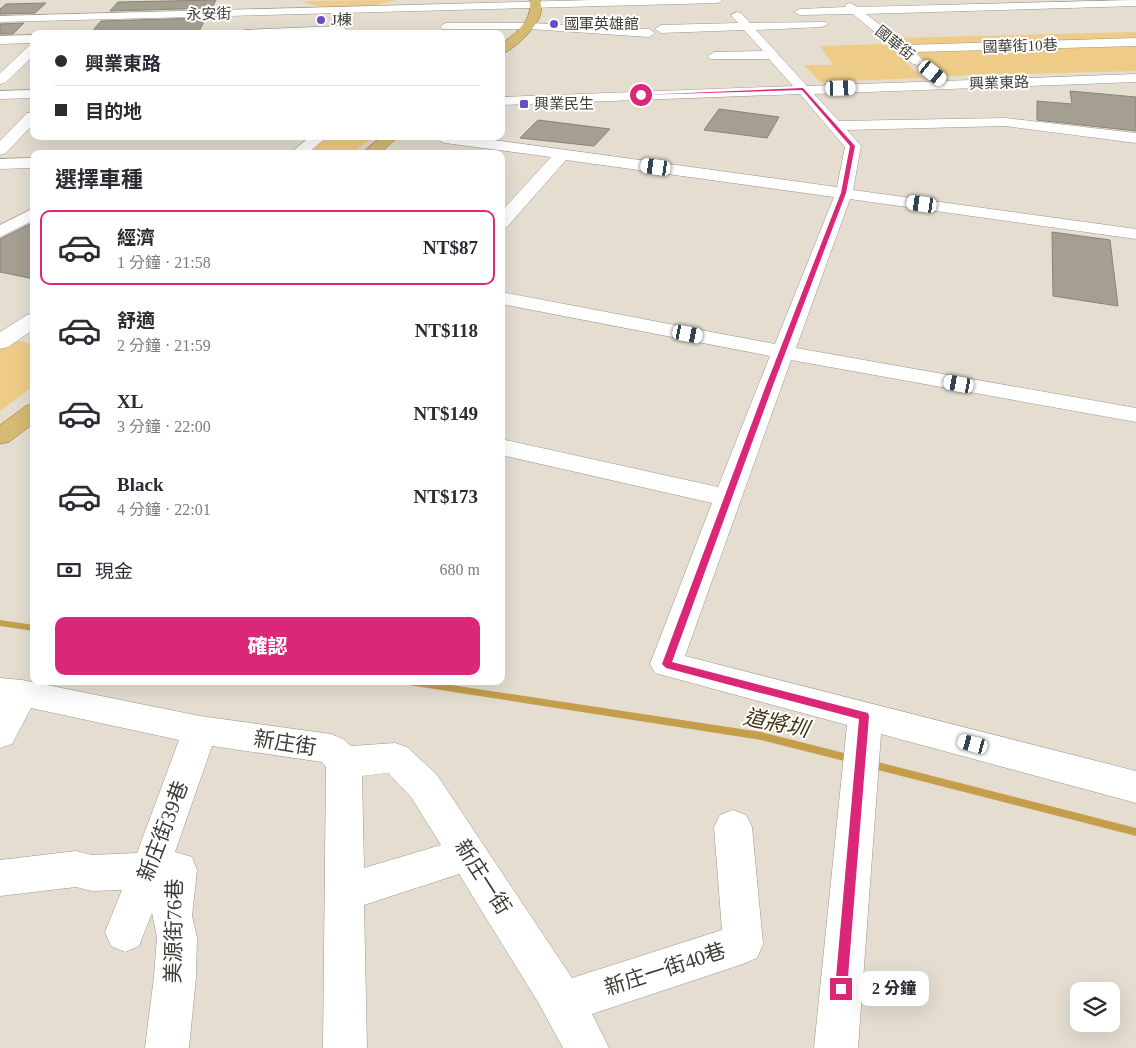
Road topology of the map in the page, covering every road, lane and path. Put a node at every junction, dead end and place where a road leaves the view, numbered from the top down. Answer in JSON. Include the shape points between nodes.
{"nodes":[{"id":1,"x":246,"y":0,"type":"edge"},
{"id":2,"x":718,"y":0,"type":"edge"},
{"id":3,"x":843,"y":0,"type":"edge"},
{"id":4,"x":567,"y":2,"type":"edge"},
{"id":5,"x":536,"y":3,"type":"edge"},
{"id":6,"x":1136,"y":3,"type":"edge"},
{"id":7,"x":72,"y":5,"type":"dead end"},
{"id":8,"x":89,"y":7,"type":"dead end"},
{"id":9,"x":486,"y":7,"type":"junction"},
{"id":10,"x":1112,"y":8,"type":"junction"},
{"id":11,"x":857,"y":11,"type":"junction"},
{"id":12,"x":800,"y":12,"type":"dead end"},
{"id":13,"x":737,"y":15,"type":"dead end"},
{"id":14,"x":1127,"y":16,"type":"dead end"},
{"id":15,"x":66,"y":17,"type":"junction"},
{"id":16,"x":236,"y":18,"type":"junction"},
{"id":17,"x":0,"y":19,"type":"edge"},
{"id":18,"x":875,"y":23,"type":"junction"},
{"id":19,"x":530,"y":26,"type":"junction"},
{"id":20,"x":749,"y":26,"type":"junction"},
{"id":21,"x":438,"y":27,"type":"dead end"},
{"id":22,"x":55,"y":28,"type":"dead end"},
{"id":23,"x":898,"y":28,"type":"dead end"},
{"id":24,"x":350,"y":29,"type":"dead end"},
{"id":25,"x":661,"y":29,"type":"dead end"},
{"id":26,"x":340,"y":30,"type":"edge"},
{"id":27,"x":473,"y":30,"type":"edge"},
{"id":28,"x":648,"y":33,"type":"dead end"},
{"id":29,"x":30,"y":39,"type":"edge"},
{"id":30,"x":0,"y":40,"type":"edge"},
{"id":31,"x":1136,"y":42,"type":"edge"},
{"id":32,"x":505,"y":47,"type":"edge"},
{"id":33,"x":903,"y":49,"type":"junction"},
{"id":34,"x":30,"y":52,"type":"edge"},
{"id":35,"x":773,"y":55,"type":"junction"},
{"id":36,"x":714,"y":56,"type":"dead end"},
{"id":37,"x":30,"y":65,"type":"edge"},
{"id":38,"x":0,"y":66,"type":"edge"},
{"id":39,"x":15,"y":66,"type":"junction"},
{"id":40,"x":1136,"y":78,"type":"edge"},
{"id":41,"x":0,"y":80,"type":"edge"},
{"id":42,"x":948,"y":85,"type":"junction"},
{"id":43,"x":803,"y":89,"type":"junction"},
{"id":44,"x":30,"y":94,"type":"edge"},
{"id":45,"x":0,"y":95,"type":"edge"},
{"id":46,"x":505,"y":101,"type":"edge"},
{"id":47,"x":30,"y":116,"type":"edge"},
{"id":48,"x":8,"y":117,"type":"dead end"},
{"id":49,"x":30,"y":119,"type":"edge"},
{"id":50,"x":835,"y":126,"type":"junction"},
{"id":51,"x":1136,"y":138,"type":"edge"},
{"id":52,"x":316,"y":140,"type":"edge"},
{"id":53,"x":387,"y":140,"type":"edge"},
{"id":54,"x":460,"y":140,"type":"edge"},
{"id":55,"x":0,"y":150,"type":"edge"},
{"id":56,"x":302,"y":150,"type":"edge"},
{"id":57,"x":374,"y":150,"type":"edge"},
{"id":58,"x":562,"y":154,"type":"junction"},
{"id":59,"x":30,"y":163,"type":"edge"},
{"id":60,"x":0,"y":164,"type":"edge"},
{"id":61,"x":844,"y":193,"type":"junction"},
{"id":62,"x":30,"y":215,"type":"edge"},
{"id":63,"x":505,"y":218,"type":"edge"},
{"id":64,"x":0,"y":232,"type":"edge"},
{"id":65,"x":1136,"y":234,"type":"edge"},
{"id":66,"x":505,"y":299,"type":"edge"},
{"id":67,"x":0,"y":319,"type":"edge"},
{"id":68,"x":30,"y":324,"type":"edge"},
{"id":69,"x":0,"y":342,"type":"edge"},
{"id":70,"x":782,"y":352,"type":"junction"},
{"id":71,"x":30,"y":414,"type":"edge"},
{"id":72,"x":1136,"y":415,"type":"edge"},
{"id":73,"x":0,"y":437,"type":"edge"},
{"id":74,"x":505,"y":449,"type":"edge"},
{"id":75,"x":727,"y":498,"type":"junction"},
{"id":76,"x":11,"y":692,"type":"edge"},
{"id":77,"x":864,"y":716,"type":"junction"},
{"id":78,"x":200,"y":730,"type":"junction"},
{"id":79,"x":0,"y":734,"type":"edge"},
{"id":80,"x":344,"y":762,"type":"junction"},
{"id":81,"x":1136,"y":787,"type":"edge"},
{"id":82,"x":732,"y":827,"type":"dead end"},
{"id":83,"x":468,"y":854,"type":"junction"},
{"id":84,"x":148,"y":871,"type":"junction"},
{"id":85,"x":0,"y":878,"type":"edge"},
{"id":86,"x":344,"y":893,"type":"junction"},
{"id":87,"x":125,"y":932,"type":"dead end"},
{"id":88,"x":561,"y":1003,"type":"junction"},
{"id":89,"x":167,"y":1048,"type":"edge"},
{"id":90,"x":345,"y":1048,"type":"edge"},
{"id":91,"x":587,"y":1048,"type":"edge"},
{"id":92,"x":836,"y":1048,"type":"edge"}],
"edges":[{"from":1,"to":16,"type":"street"},
{"from":2,"to":4,"type":"street","name":"永安街"},
{"from":3,"to":11,"type":"street","name":"國華街"},
{"from":4,"to":5,"type":"street","name":"永安街"},
{"from":5,"to":9,"type":"street","name":"永安街"},
{"from":5,"to":19,"type":"main road"},
{"from":6,"to":10,"type":"street"},
{"from":7,"to":15,"type":"street","via":[[62,15]]},
{"from":8,"to":15,"type":"street","via":[[82,13]]},
{"from":9,"to":16,"type":"street","name":"永安街"},
{"from":9,"to":27,"type":"street"},
{"from":10,"to":11,"type":"street"},
{"from":10,"to":14,"type":"street"},
{"from":10,"to":18,"type":"street","via":[[1058,15]]},
{"from":11,"to":12,"type":"street"},
{"from":11,"to":18,"type":"street","name":"國華街"},
{"from":13,"to":20,"type":"street"},
{"from":15,"to":16,"type":"street","name":"永安街"},
{"from":15,"to":17,"type":"street","name":"永安街"},
{"from":15,"to":22,"type":"street"},
{"from":18,"to":20,"type":"street"},
{"from":18,"to":23,"type":"street"},
{"from":18,"to":33,"type":"street","name":"國華街"},
{"from":19,"to":27,"type":"street"},
{"from":19,"to":28,"type":"street"},
{"from":19,"to":32,"type":"main road"},
{"from":20,"to":25,"type":"street"},
{"from":20,"to":35,"type":"street"},
{"from":21,"to":27,"type":"street"},
{"from":24,"to":26,"type":"street"},
{"from":29,"to":30,"type":"street"},
{"from":31,"to":33,"type":"street","name":"國華街10巷"},
{"from":33,"to":42,"type":"street","name":"國華街"},
{"from":34,"to":39,"type":"street"},
{"from":35,"to":36,"type":"street"},
{"from":35,"to":43,"type":"street"},
{"from":37,"to":39,"type":"street"},
{"from":38,"to":39,"type":"street"},
{"from":39,"to":41,"type":"street"},
{"from":40,"to":42,"type":"street","name":"興業東路"},
{"from":42,"to":43,"type":"street","name":"興業東路"},
{"from":43,"to":46,"type":"street","name":"興業東路"},
{"from":43,"to":50,"type":"street"},
{"from":44,"to":45,"type":"street"},
{"from":47,"to":48,"type":"street"},
{"from":49,"to":55,"type":"street"},
{"from":50,"to":51,"type":"street","via":[[1005,122]]},
{"from":50,"to":61,"type":"street","via":[[853,146]]},
{"from":52,"to":56,"type":"street"},
{"from":53,"to":57,"type":"main road"},
{"from":54,"to":58,"type":"street"},
{"from":58,"to":61,"type":"street"},
{"from":58,"to":63,"type":"street"},
{"from":59,"to":60,"type":"street"},
{"from":61,"to":65,"type":"street"},
{"from":61,"to":70,"type":"street"},
{"from":62,"to":64,"type":"street"},
{"from":66,"to":70,"type":"street"},
{"from":67,"to":68,"type":"street"},
{"from":68,"to":69,"type":"street"},
{"from":70,"to":72,"type":"street"},
{"from":70,"to":75,"type":"street"},
{"from":71,"to":73,"type":"main road"},
{"from":74,"to":75,"type":"street"},
{"from":75,"to":77,"type":"street","via":[[666,664]]},
{"from":76,"to":78,"type":"street","name":"新庄街"},
{"from":76,"to":79,"type":"street"},
{"from":77,"to":81,"type":"street"},
{"from":77,"to":92,"type":"street"},
{"from":78,"to":80,"type":"street","name":"新庄街","via":[[331,750]]},
{"from":78,"to":84,"type":"street","name":"新庄街39巷"},
{"from":80,"to":83,"type":"street","name":"新庄一街","via":[[394,758],[424,786]]},
{"from":80,"to":86,"type":"street"},
{"from":82,"to":88,"type":"street","name":"新庄一街40巷","via":[[743,944]]},
{"from":83,"to":86,"type":"street"},
{"from":83,"to":88,"type":"street","name":"新庄一街"},
{"from":84,"to":85,"type":"street","name":"美源街76巷","via":[[92,873],[76,869]]},
{"from":84,"to":87,"type":"street","name":"新庄街39巷"},
{"from":84,"to":89,"type":"street","name":"美源街76巷","via":[[178,870],[172,916],[177,937],[175,977]]},
{"from":86,"to":90,"type":"street"},
{"from":88,"to":91,"type":"street","name":"新庄一街"}]}
